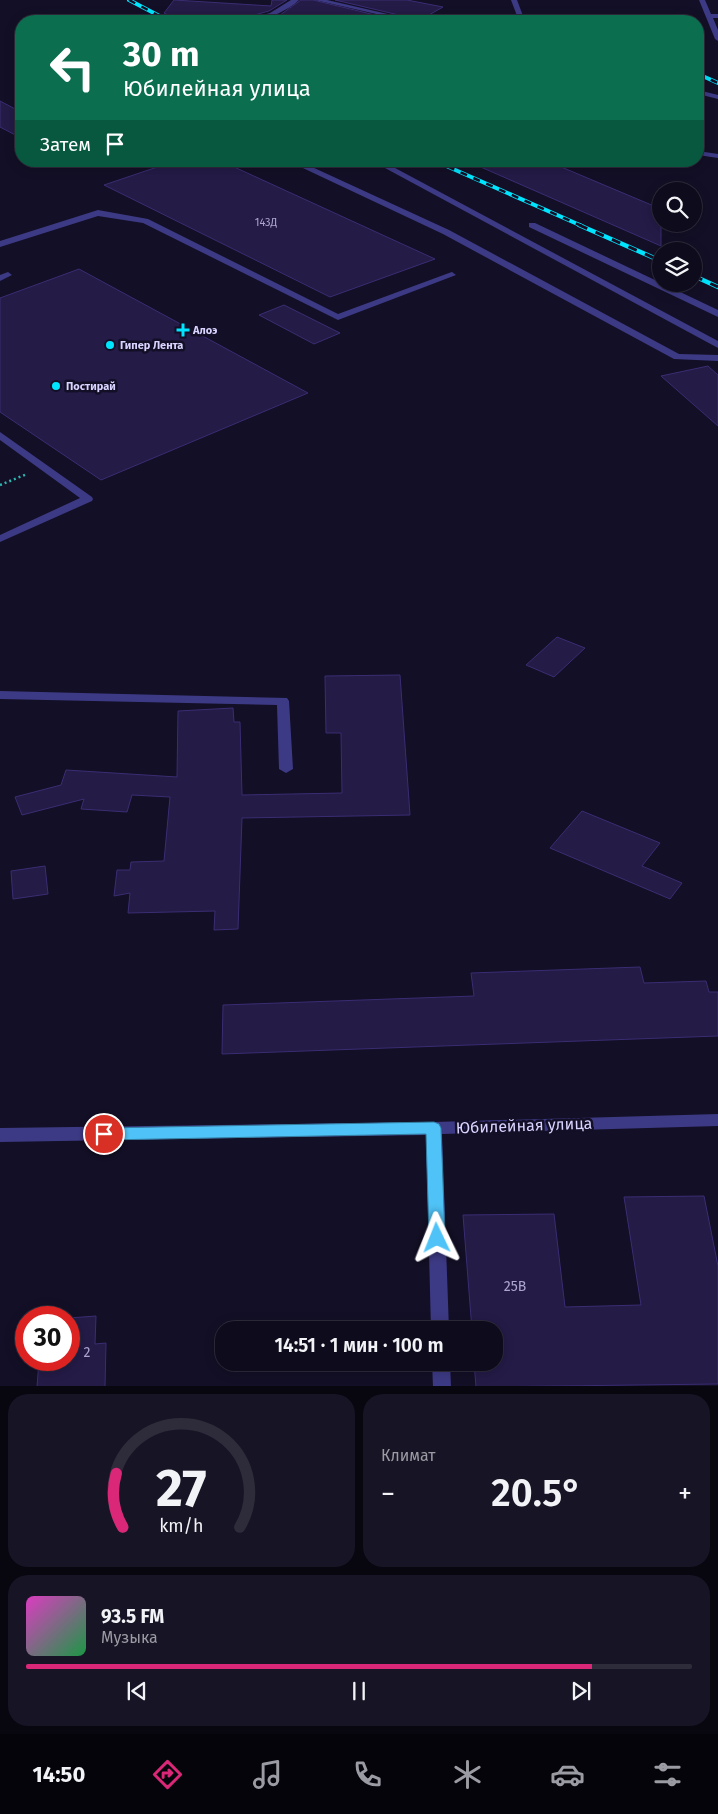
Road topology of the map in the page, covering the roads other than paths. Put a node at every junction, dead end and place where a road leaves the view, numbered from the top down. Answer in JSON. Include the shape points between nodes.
{"nodes":[{"id":1,"x":296,"y":0,"type":"edge"},
{"id":2,"x":318,"y":0,"type":"edge"},
{"id":3,"x":514,"y":0,"type":"edge"},
{"id":4,"x":702,"y":0,"type":"edge"},
{"id":5,"x":268,"y":15,"type":"edge"},
{"id":6,"x":387,"y":15,"type":"edge"},
{"id":7,"x":520,"y":15,"type":"edge"},
{"id":8,"x":709,"y":16,"type":"junction"},
{"id":9,"x":718,"y":16,"type":"edge"},
{"id":10,"x":718,"y":39,"type":"edge"},
{"id":11,"x":704,"y":94,"type":"edge"},
{"id":12,"x":718,"y":97,"type":"edge"},
{"id":13,"x":704,"y":154,"type":"edge"},
{"id":14,"x":718,"y":156,"type":"edge"},
{"id":15,"x":305,"y":167,"type":"edge"},
{"id":16,"x":387,"y":167,"type":"edge"},
{"id":17,"x":532,"y":225,"type":"dead end"},
{"id":18,"x":0,"y":244,"type":"edge"},
{"id":19,"x":452,"y":275,"type":"dead end"},
{"id":20,"x":718,"y":314,"type":"edge"},
{"id":21,"x":718,"y":345,"type":"edge"},
{"id":22,"x":718,"y":358,"type":"edge"},
{"id":23,"x":0,"y":435,"type":"edge"},
{"id":24,"x":0,"y":539,"type":"edge"},
{"id":25,"x":0,"y":695,"type":"edge"},
{"id":26,"x":286,"y":770,"type":"dead end"},
{"id":27,"x":718,"y":1120,"type":"edge"},
{"id":28,"x":434,"y":1128,"type":"junction"},
{"id":29,"x":0,"y":1135,"type":"edge"},
{"id":30,"x":440,"y":1321,"type":"edge"},
{"id":31,"x":441,"y":1371,"type":"edge"},
{"id":32,"x":442,"y":1386,"type":"edge"}],
"edges":[{"from":1,"to":5,"type":"street"},
{"from":2,"to":6,"type":"street"},
{"from":3,"to":7,"type":"street"},
{"from":4,"to":8,"type":"street"},
{"from":8,"to":9,"type":"street"},
{"from":8,"to":10,"type":"street"},
{"from":11,"to":12,"type":"street"},
{"from":13,"to":14,"type":"street"},
{"from":15,"to":22,"type":"street","via":[[446,232],[677,356]]},
{"from":16,"to":21,"type":"street"},
{"from":17,"to":20,"type":"street"},
{"from":18,"to":19,"type":"street","via":[[98,213],[145,221],[338,317]]},
{"from":23,"to":24,"type":"street","via":[[88,499]]},
{"from":25,"to":26,"type":"street","via":[[282,701]]},
{"from":27,"to":28,"type":"street","name":"Юбилейная улица"},
{"from":28,"to":29,"type":"street","name":"Юбилейная улица"},
{"from":28,"to":30,"type":"street"},
{"from":31,"to":32,"type":"street"}]}
